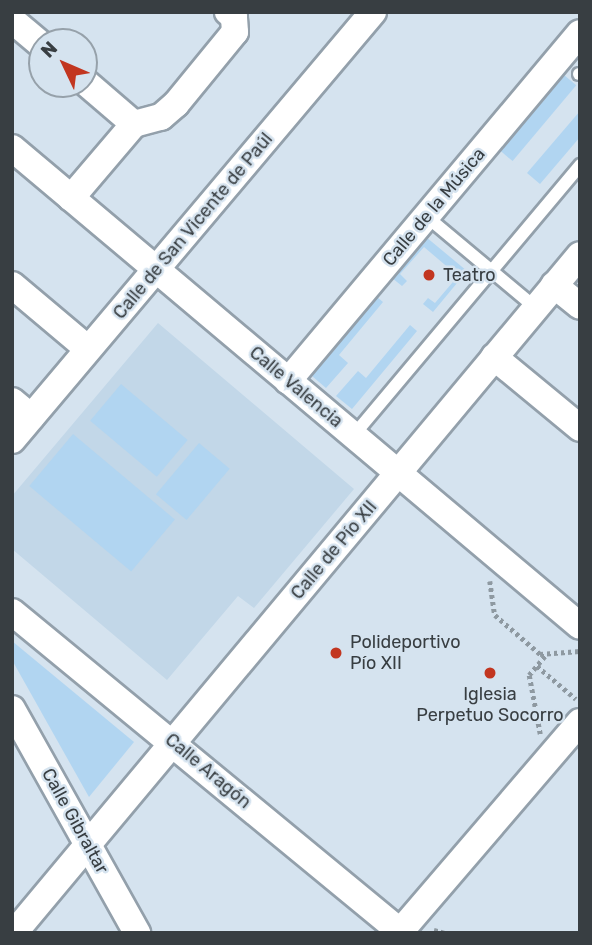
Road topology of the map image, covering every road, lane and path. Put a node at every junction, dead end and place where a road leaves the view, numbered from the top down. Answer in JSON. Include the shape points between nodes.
{"nodes":[{"id":1,"x":228,"y":12,"type":"edge"},
{"id":2,"x":373,"y":12,"type":"edge"},
{"id":3,"x":12,"y":20,"type":"edge"},
{"id":4,"x":28,"y":33,"type":"edge"},
{"id":5,"x":580,"y":33,"type":"edge"},
{"id":6,"x":98,"y":93,"type":"edge"},
{"id":7,"x":134,"y":124,"type":"junction"},
{"id":8,"x":12,"y":148,"type":"edge"},
{"id":9,"x":580,"y":165,"type":"edge"},
{"id":10,"x":71,"y":198,"type":"junction"},
{"id":11,"x":426,"y":216,"type":"junction"},
{"id":12,"x":580,"y":255,"type":"edge"},
{"id":13,"x":157,"y":270,"type":"junction"},
{"id":14,"x":492,"y":271,"type":"junction"},
{"id":15,"x":12,"y":285,"type":"edge"},
{"id":16,"x":554,"y":285,"type":"junction"},
{"id":17,"x":580,"y":306,"type":"edge"},
{"id":18,"x":535,"y":307,"type":"junction"},
{"id":19,"x":88,"y":349,"type":"junction"},
{"id":20,"x":495,"y":357,"type":"junction"},
{"id":21,"x":288,"y":381,"type":"junction"},
{"id":22,"x":22,"y":409,"type":"edge"},
{"id":23,"x":580,"y":428,"type":"edge"},
{"id":24,"x":353,"y":436,"type":"junction"},
{"id":25,"x":12,"y":440,"type":"edge"},
{"id":26,"x":397,"y":473,"type":"junction"},
{"id":27,"x":490,"y":569,"type":"dead end"},
{"id":28,"x":12,"y":612,"type":"edge"},
{"id":29,"x":580,"y":626,"type":"edge"},
{"id":30,"x":580,"y":651,"type":"edge"},
{"id":31,"x":545,"y":656,"type":"junction"},
{"id":32,"x":537,"y":666,"type":"junction"},
{"id":33,"x":579,"y":701,"type":"edge"},
{"id":34,"x":12,"y":709,"type":"edge"},
{"id":35,"x":576,"y":716,"type":"edge"},
{"id":36,"x":174,"y":743,"type":"junction"},
{"id":37,"x":542,"y":745,"type":"dead end"},
{"id":38,"x":89,"y":845,"type":"junction"},
{"id":39,"x":400,"y":932,"type":"edge"},
{"id":40,"x":14,"y":933,"type":"edge"},
{"id":41,"x":137,"y":933,"type":"edge"}],
"edges":[{"from":1,"to":7,"type":"street","via":[[234,18],[235,32],[176,104],[161,117]]},
{"from":2,"to":13,"type":"street","name":"Calle de San Vicente de Paúl"},
{"from":3,"to":4,"type":"street"},
{"from":5,"to":11,"type":"street","name":"Calle de la Música"},
{"from":6,"to":7,"type":"street"},
{"from":7,"to":10,"type":"street"},
{"from":8,"to":10,"type":"street","name":"Calle Valencia"},
{"from":9,"to":14,"type":"lane"},
{"from":10,"to":13,"type":"street","name":"Calle Valencia"},
{"from":11,"to":14,"type":"lane"},
{"from":11,"to":21,"type":"street","name":"Calle de la Música"},
{"from":12,"to":16,"type":"street","name":"Calle de Pío XII"},
{"from":13,"to":19,"type":"street","name":"Calle de San Vicente de Paúl"},
{"from":13,"to":21,"type":"street","name":"Calle Valencia"},
{"from":14,"to":18,"type":"lane"},
{"from":14,"to":24,"type":"lane"},
{"from":15,"to":19,"type":"street"},
{"from":16,"to":17,"type":"street"},
{"from":16,"to":18,"type":"street","name":"Calle de Pío XII"},
{"from":18,"to":20,"type":"street","name":"Calle de Pío XII"},
{"from":19,"to":22,"type":"street","name":"Calle de San Vicente de Paúl"},
{"from":20,"to":23,"type":"street"},
{"from":20,"to":26,"type":"street","name":"Calle de Pío XII"},
{"from":21,"to":24,"type":"street","name":"Calle Valencia"},
{"from":22,"to":25,"type":"street","name":"Calle de San Vicente de Paúl"},
{"from":24,"to":26,"type":"street","name":"Calle Valencia"},
{"from":26,"to":29,"type":"street","name":"Calle Valencia"},
{"from":26,"to":36,"type":"street","name":"Calle de Pío XII"},
{"from":27,"to":31,"type":"path","via":[[490,602],[495,615]]},
{"from":28,"to":36,"type":"street","name":"Calle Aragón"},
{"from":30,"to":31,"type":"path"},
{"from":31,"to":32,"type":"path"},
{"from":32,"to":33,"type":"path"},
{"from":32,"to":37,"type":"path","via":[[529,675]]},
{"from":33,"to":35,"type":"path"},
{"from":34,"to":38,"type":"street","name":"Calle Gibraltar"},
{"from":35,"to":39,"type":"street"},
{"from":36,"to":38,"type":"street","name":"Calle de Pío XII"},
{"from":36,"to":39,"type":"street","name":"Calle Aragón"},
{"from":38,"to":40,"type":"street","name":"Calle de Pío XII"},
{"from":38,"to":41,"type":"street","name":"Calle Gibraltar"}]}
